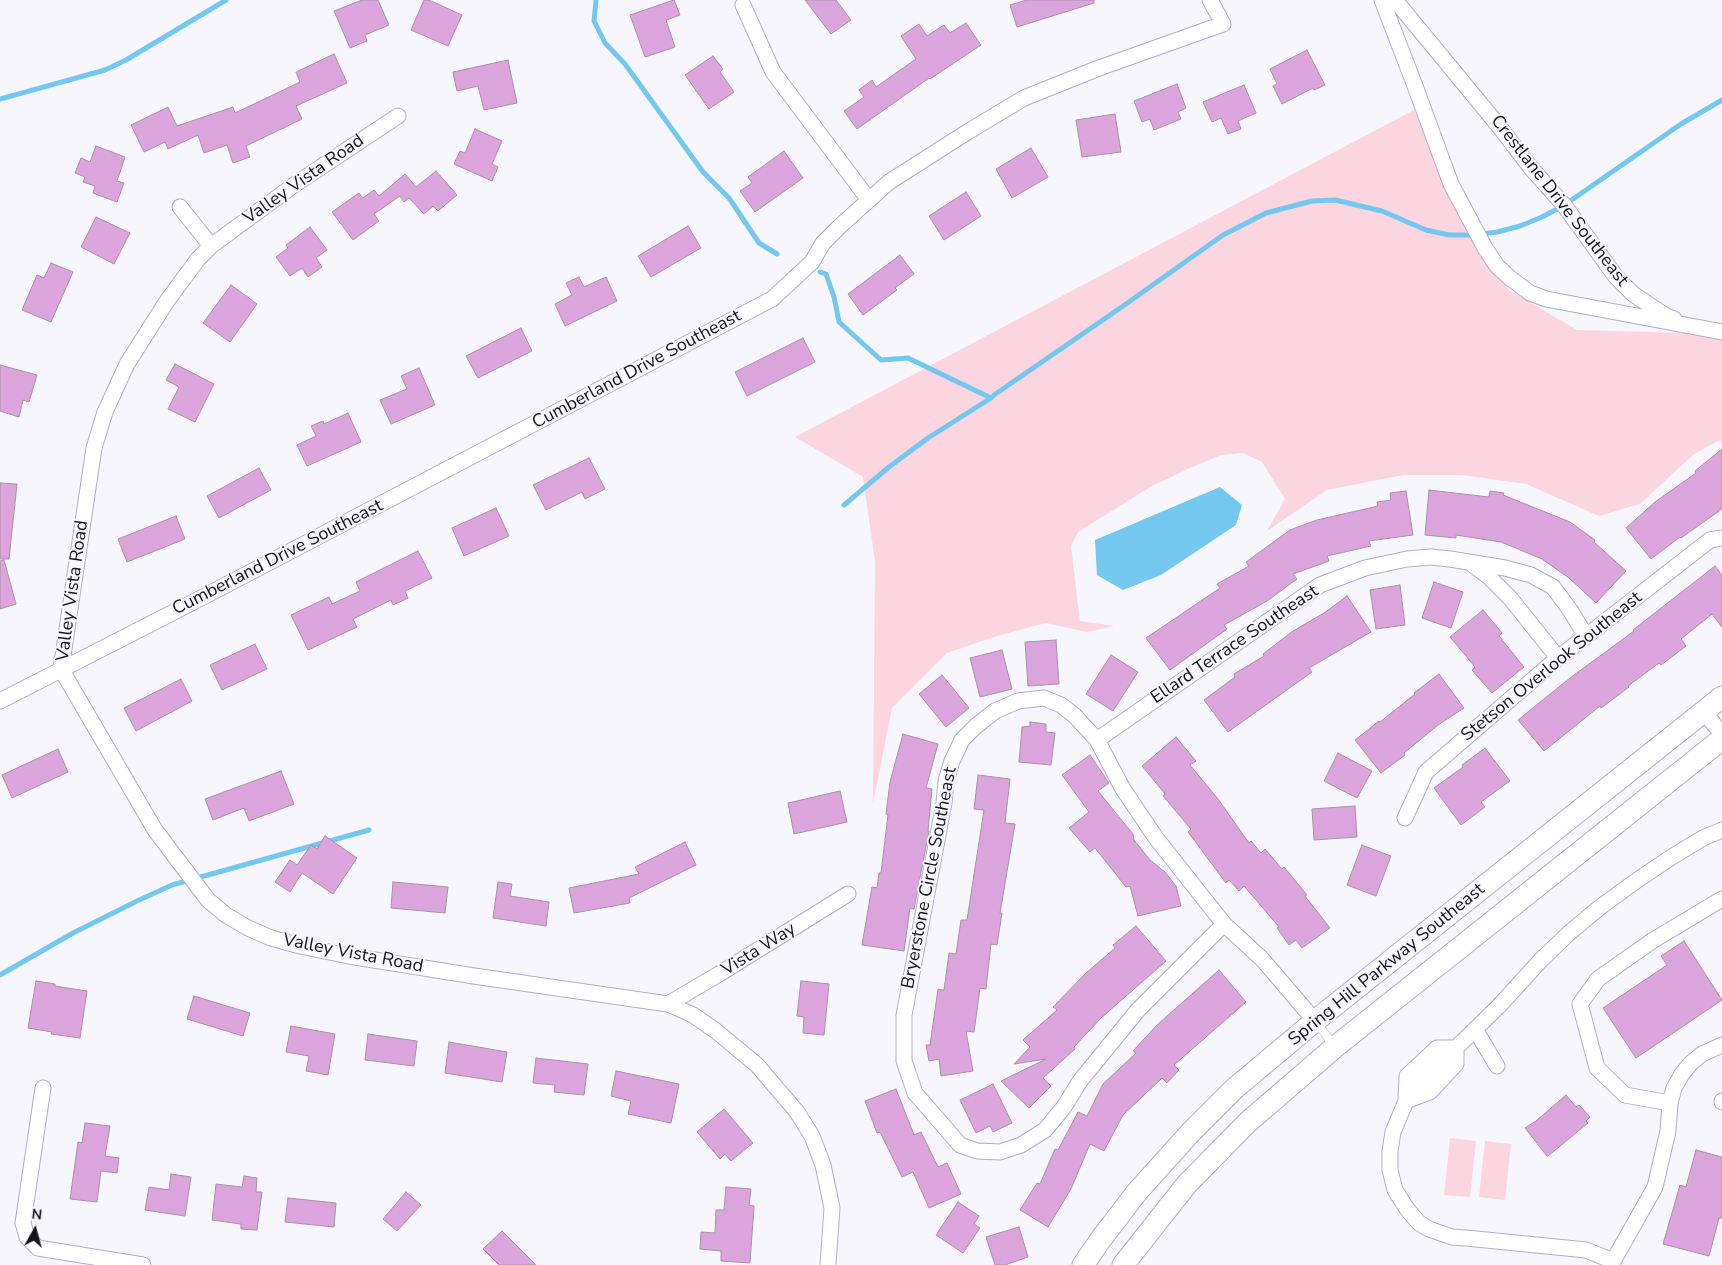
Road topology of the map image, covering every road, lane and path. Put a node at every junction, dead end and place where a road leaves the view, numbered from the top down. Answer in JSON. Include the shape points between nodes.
{"nodes":[{"id":1,"x":1210,"y":0,"type":"edge"},
{"id":2,"x":1382,"y":0,"type":"edge"},
{"id":3,"x":1395,"y":0,"type":"edge"},
{"id":4,"x":744,"y":5,"type":"dead end"},
{"id":5,"x":398,"y":116,"type":"dead end"},
{"id":6,"x":869,"y":200,"type":"junction"},
{"id":7,"x":180,"y":207,"type":"dead end"},
{"id":8,"x":211,"y":246,"type":"junction"},
{"id":9,"x":1703,"y":329,"type":"junction"},
{"id":10,"x":1722,"y":332,"type":"edge"},
{"id":11,"x":1722,"y":538,"type":"edge"},
{"id":12,"x":1470,"y":562,"type":"junction"},
{"id":13,"x":1586,"y":636,"type":"junction"},
{"id":14,"x":1558,"y":658,"type":"junction"},
{"id":15,"x":61,"y":669,"type":"junction"},
{"id":16,"x":1722,"y":697,"type":"edge"},
{"id":17,"x":0,"y":701,"type":"edge"},
{"id":18,"x":1704,"y":712,"type":"junction"},
{"id":19,"x":1722,"y":734,"type":"edge"},
{"id":20,"x":1722,"y":739,"type":"edge"},
{"id":21,"x":1097,"y":740,"type":"junction"},
{"id":22,"x":1404,"y":818,"type":"dead end"},
{"id":23,"x":1722,"y":830,"type":"edge"},
{"id":24,"x":848,"y":894,"type":"dead end"},
{"id":25,"x":1722,"y":899,"type":"edge"},
{"id":26,"x":1224,"y":924,"type":"junction"},
{"id":27,"x":668,"y":1004,"type":"junction"},
{"id":28,"x":1315,"y":1021,"type":"junction"},
{"id":29,"x":1475,"y":1029,"type":"junction"},
{"id":30,"x":1722,"y":1045,"type":"edge"},
{"id":31,"x":1335,"y":1047,"type":"junction"},
{"id":32,"x":1456,"y":1048,"type":"junction"},
{"id":33,"x":1497,"y":1066,"type":"dead end"},
{"id":34,"x":43,"y":1088,"type":"dead end"},
{"id":35,"x":1406,"y":1101,"type":"junction"},
{"id":36,"x":1670,"y":1103,"type":"junction"},
{"id":37,"x":1612,"y":1263,"type":"edge"},
{"id":38,"x":143,"y":1265,"type":"edge"},
{"id":39,"x":828,"y":1265,"type":"edge"},
{"id":40,"x":1083,"y":1265,"type":"edge"},
{"id":41,"x":1123,"y":1265,"type":"edge"}],
"edges":[{"from":1,"to":6,"type":"street","name":"Cumberland Drive Southeast","via":[[1223,24],[1024,98],[889,182]]},
{"from":2,"to":9,"type":"street","name":"Crestlane Drive Southeast","via":[[1451,184],[1497,266],[1530,293],[1546,299]]},
{"from":3,"to":9,"type":"street","name":"Crestlane Drive Southeast","via":[[1530,168],[1564,205],[1616,277],[1633,294],[1666,316]]},
{"from":4,"to":6,"type":"street","via":[[772,72]]},
{"from":5,"to":8,"type":"street","name":"Valley Vista Road","via":[[294,184]]},
{"from":6,"to":15,"type":"street","name":"Cumberland Drive Southeast","via":[[839,226],[812,262],[772,299]]},
{"from":7,"to":8,"type":"street"},
{"from":8,"to":15,"type":"street","name":"Valley Vista Road","via":[[188,272],[152,324],[127,364],[105,412],[94,448]]},
{"from":9,"to":10,"type":"street"},
{"from":11,"to":13,"type":"street","name":"Stetson Overlook Southeast","via":[[1710,540]]},
{"from":12,"to":13,"type":"street","name":"Ellard Terrace Southeast","via":[[1531,575],[1553,587]]},
{"from":12,"to":14,"type":"street","name":"Ellard Terrace Southeast","via":[[1510,598]]},
{"from":12,"to":21,"type":"street","name":"Ellard Terrace Southeast","via":[[1431,557],[1407,558],[1365,568],[1320,585]]},
{"from":13,"to":14,"type":"street","name":"Stetson Overlook Southeast"},
{"from":14,"to":22,"type":"street","name":"Stetson Overlook Southeast","via":[[1426,772]]},
{"from":15,"to":17,"type":"street","name":"Cumberland Drive Southeast"},
{"from":15,"to":27,"type":"street","name":"Valley Vista Road","via":[[160,837],[208,900],[248,928],[271,938],[349,956]]},
{"from":16,"to":18,"type":"street","name":"Spring Hill Parkway Southeast"},
{"from":18,"to":19,"type":"street"},
{"from":18,"to":28,"type":"street","name":"Spring Hill Parkway Southeast"},
{"from":20,"to":31,"type":"street","name":"Spring Hill Parkway Southeast"},
{"from":21,"to":26,"type":"street","name":"Bryerstone Circle Southeast","via":[[1156,838]]},
{"from":21,"to":26,"type":"street","name":"Bryerstone Circle Southeast","via":[[1075,716],[1044,698],[1018,701],[995,711],[962,740],[946,781],[904,1015],[904,1061],[915,1093],[960,1145],[978,1152],[1000,1152],[1021,1145],[1044,1130],[1138,1010]]},
{"from":23,"to":29,"type":"street","via":[[1670,858],[1599,908],[1540,961]]},
{"from":24,"to":27,"type":"street","name":"Vista Way"},
{"from":25,"to":36,"type":"street","via":[[1652,940],[1598,979],[1580,1004],[1596,1068],[1625,1095]]},
{"from":26,"to":28,"type":"street","via":[[1262,959]]},
{"from":27,"to":39,"type":"street","name":"Valley Vista Road","via":[[701,1020],[757,1065],[797,1112],[812,1136],[823,1165],[832,1208]]},
{"from":28,"to":31,"type":"lane"},
{"from":28,"to":40,"type":"street","name":"Spring Hill Parkway Southeast","via":[[1234,1090],[1191,1132],[1138,1192]]},
{"from":29,"to":32,"type":"street"},
{"from":29,"to":33,"type":"street"},
{"from":30,"to":36,"type":"street","via":[[1702,1054],[1682,1074]]},
{"from":31,"to":41,"type":"street","name":"Spring Hill Parkway Southeast","via":[[1248,1122],[1187,1184]]},
{"from":32,"to":35,"type":"street","via":[[1456,1064],[1430,1092]]},
{"from":32,"to":35,"type":"street","via":[[1437,1048],[1407,1076]]},
{"from":34,"to":38,"type":"street","via":[[23,1223],[27,1237],[38,1248]]},
{"from":35,"to":37,"type":"street","via":[[1393,1132],[1390,1170],[1395,1190],[1406,1209],[1420,1223],[1452,1236],[1586,1250]]},
{"from":36,"to":37,"type":"street","via":[[1668,1131],[1655,1187]]}]}
